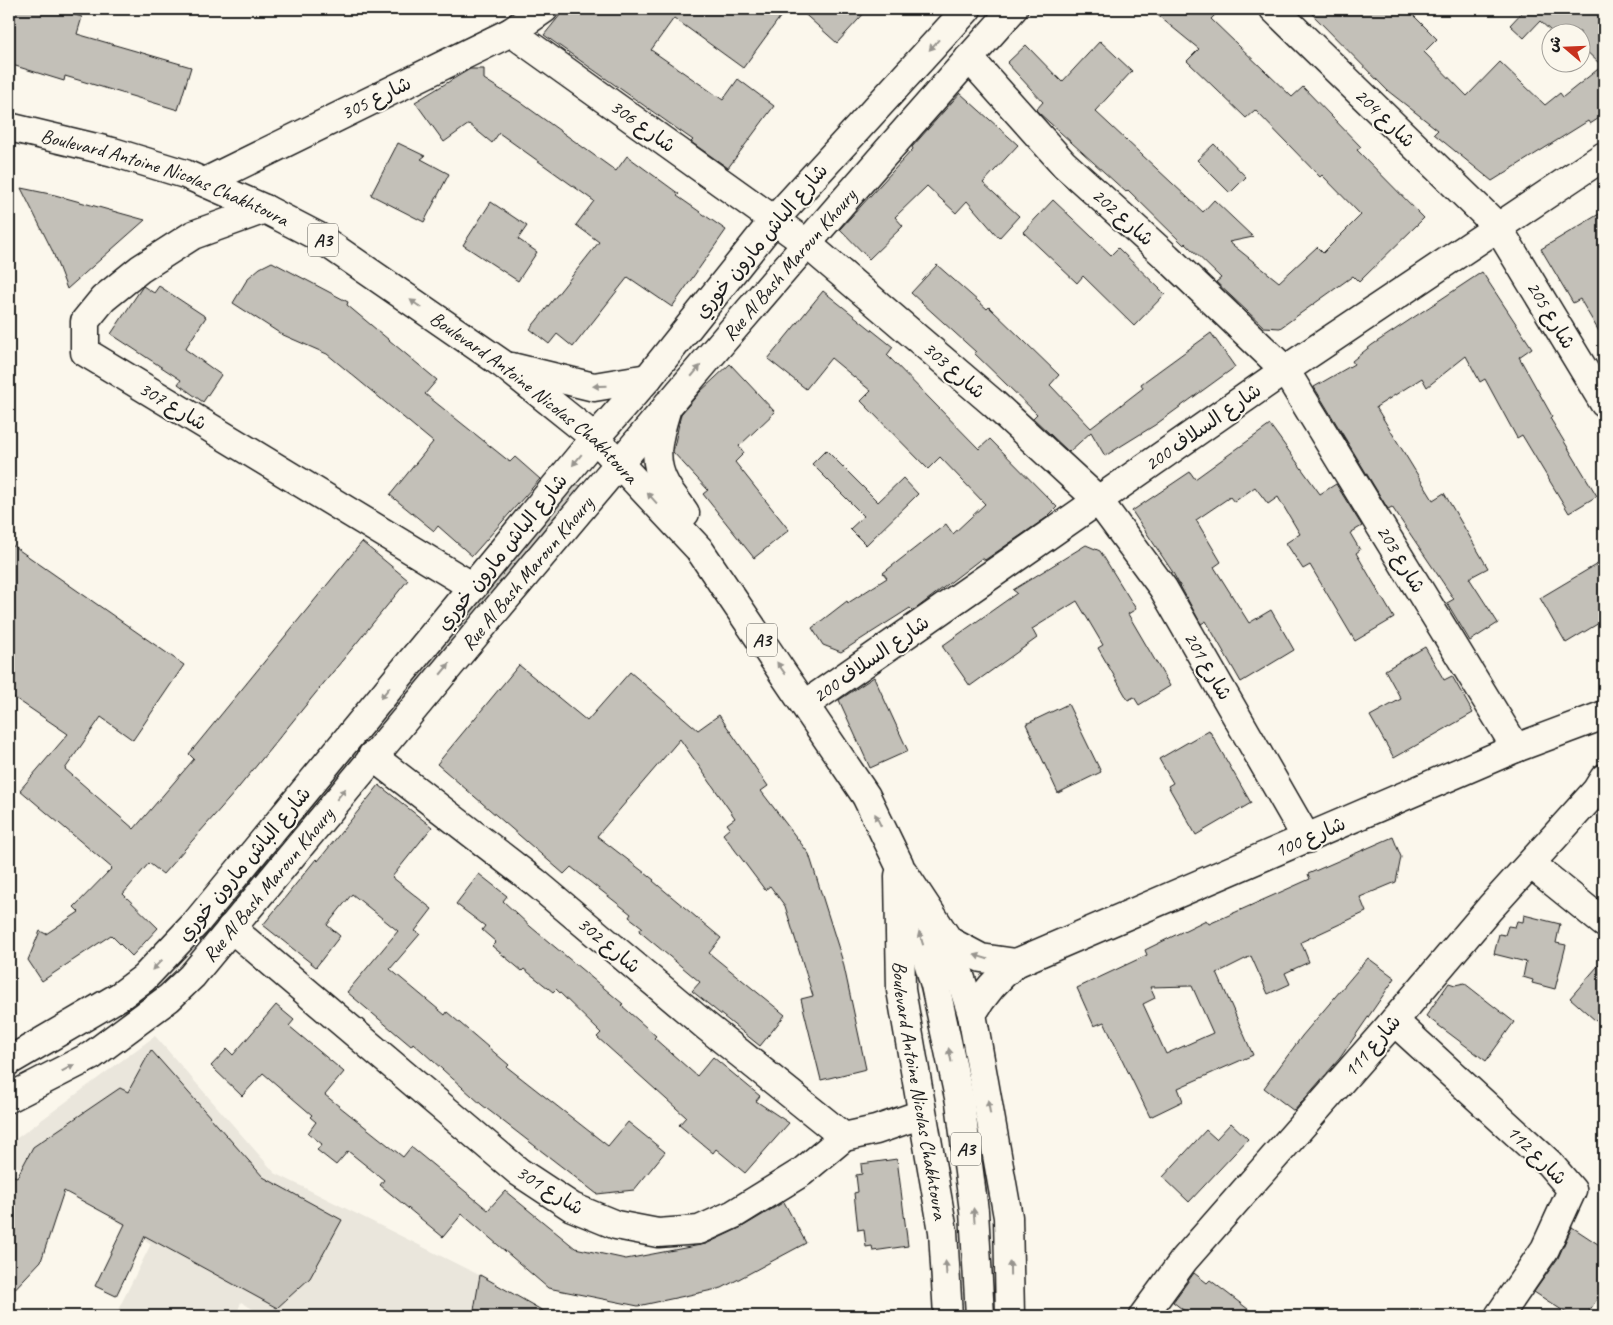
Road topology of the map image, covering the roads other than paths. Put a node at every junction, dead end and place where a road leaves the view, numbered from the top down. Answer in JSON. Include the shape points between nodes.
{"nodes":[{"id":1,"x":544,"y":9,"type":"edge"},
{"id":2,"x":967,"y":9,"type":"edge"},
{"id":3,"x":1013,"y":9,"type":"edge"},
{"id":4,"x":1274,"y":9,"type":"edge"},
{"id":5,"x":511,"y":32,"type":"junction"},
{"id":6,"x":969,"y":58,"type":"junction"},
{"id":7,"x":9,"y":127,"type":"edge"},
{"id":8,"x":1604,"y":156,"type":"edge"},
{"id":9,"x":205,"y":182,"type":"junction"},
{"id":10,"x":265,"y":210,"type":"junction"},
{"id":11,"x":774,"y":220,"type":"junction"},
{"id":12,"x":1497,"y":226,"type":"junction"},
{"id":13,"x":806,"y":243,"type":"junction"},
{"id":14,"x":504,"y":365,"type":"junction"},
{"id":15,"x":1285,"y":370,"type":"junction"},
{"id":16,"x":648,"y":378,"type":"junction"},
{"id":17,"x":1604,"y":403,"type":"edge"},
{"id":18,"x":668,"y":404,"type":"junction"},
{"id":19,"x":595,"y":438,"type":"junction"},
{"id":20,"x":618,"y":461,"type":"junction"},
{"id":21,"x":1098,"y":500,"type":"junction"},
{"id":22,"x":699,"y":549,"type":"junction"},
{"id":23,"x":473,"y":587,"type":"junction"},
{"id":24,"x":806,"y":704,"type":"junction"},
{"id":25,"x":1604,"y":715,"type":"edge"},
{"id":26,"x":1516,"y":748,"type":"junction"},
{"id":27,"x":372,"y":756,"type":"junction"},
{"id":28,"x":1604,"y":778,"type":"edge"},
{"id":29,"x":1307,"y":839,"type":"junction"},
{"id":30,"x":899,"y":864,"type":"junction"},
{"id":31,"x":1531,"y":864,"type":"junction"},
{"id":32,"x":1604,"y":923,"type":"edge"},
{"id":33,"x":231,"y":928,"type":"junction"},
{"id":34,"x":949,"y":941,"type":"junction"},
{"id":35,"x":1016,"y":963,"type":"junction"},
{"id":36,"x":972,"y":1014,"type":"junction"},
{"id":37,"x":1394,"y":1021,"type":"junction"},
{"id":38,"x":11,"y":1056,"type":"edge"},
{"id":39,"x":20,"y":1093,"type":"edge"},
{"id":40,"x":922,"y":1114,"type":"junction"},
{"id":41,"x":844,"y":1137,"type":"junction"},
{"id":42,"x":1147,"y":1315,"type":"edge"},
{"id":43,"x":948,"y":1316,"type":"edge"},
{"id":44,"x":980,"y":1316,"type":"edge"},
{"id":45,"x":1010,"y":1316,"type":"edge"},
{"id":46,"x":1499,"y":1316,"type":"edge"}],
"edges":[{"from":1,"to":5,"type":"main road","name":"شارع 305"},
{"from":2,"to":11,"type":"main road","name":"شارع الباش مارون خوري","one_way":true},
{"from":3,"to":6,"type":"main road","name":"Rue Al Bash Maroun Khoury"},
{"from":4,"to":12,"type":"main road","name":"شارع 204"},
{"from":5,"to":9,"type":"main road","name":"شارع 305"},
{"from":5,"to":11,"type":"main road","name":"شارع 306"},
{"from":6,"to":13,"type":"main road","name":"Rue Al Bash Maroun Khoury"},
{"from":6,"to":15,"type":"main road","name":"شارع 202","via":[[1064,164],[1167,256]]},
{"from":7,"to":9,"type":"main road","name":"Boulevard Antoine Nicolas Chakhtoura","number":"A3","via":[[113,152]]},
{"from":8,"to":12,"type":"main road","name":"200 شارع السلاف"},
{"from":9,"to":10,"type":"main road","name":"Boulevard Antoine Nicolas Chakhtoura","number":"A3"},
{"from":14,"to":10,"type":"main road","name":"Boulevard Antoine Nicolas Chakhtoura","number":"A3","one_way":true,"via":[[317,236]]},
{"from":10,"to":23,"type":"main road","name":"شارع 307","via":[[193,235],[140,269],[103,299],[86,321],[85,352]]},
{"from":11,"to":13,"type":"main road","name":"شارع 306"},
{"from":11,"to":16,"type":"main road","name":"شارع الباش مارون خوري"},
{"from":12,"to":15,"type":"main road","name":"200 شارع السلاف"},
{"from":12,"to":17,"type":"main road","name":"شارع 205"},
{"from":18,"to":13,"type":"main road","name":"Rue Al Bash Maroun Khoury","one_way":true},
{"from":13,"to":21,"type":"main road","name":"شارع 303","via":[[993,403]]},
{"from":16,"to":14,"type":"main road","one_way":true,"via":[[594,387]]},
{"from":14,"to":19,"type":"main road","name":"Boulevard Antoine Nicolas Chakhtoura","number":"A3"},
{"from":15,"to":21,"type":"main road","name":"200 شارع السلاف"},
{"from":15,"to":26,"type":"main road","name":"شارع 203"},
{"from":16,"to":19,"type":"main road","name":"شارع الباش مارون خوري"},
{"from":18,"to":20,"type":"main road","name":"Rue Al Bash Maroun Khoury"},
{"from":18,"to":22,"type":"main road","via":[[657,448],[658,470],[687,517]]},
{"from":19,"to":20,"type":"main road","name":"Boulevard Antoine Nicolas Chakhtoura","number":"A3"},
{"from":19,"to":23,"type":"main road","name":"شارع الباش مارون خوري","one_way":true},
{"from":22,"to":20,"type":"main road","name":"Boulevard Antoine Nicolas Chakhtoura","number":"A3","one_way":true},
{"from":27,"to":20,"type":"main road","name":"Rue Al Bash Maroun Khoury","one_way":true},
{"from":21,"to":24,"type":"main road","name":"200 شارع السلاف"},
{"from":21,"to":29,"type":"main road","name":"شارع 201","via":[[1163,588]]},
{"from":24,"to":22,"type":"main road","name":"Boulevard Antoine Nicolas Chakhtoura","number":"A3","one_way":true},
{"from":23,"to":38,"type":"main road","name":"شارع الباش مارون خوري","one_way":true,"via":[[166,956],[120,996]]},
{"from":30,"to":24,"type":"main road","name":"Boulevard Antoine Nicolas Chakhtoura","number":"A3","one_way":true,"via":[[866,796]]},
{"from":25,"to":26,"type":"main road","name":"شارع 100"},
{"from":26,"to":29,"type":"main road","name":"شارع 100"},
{"from":33,"to":27,"type":"main road","name":"Rue Al Bash Maroun Khoury","one_way":true},
{"from":27,"to":41,"type":"main road","name":"شارع 302","via":[[535,882]]},
{"from":28,"to":31,"type":"main road","name":"شارع 111"},
{"from":29,"to":35,"type":"main road","name":"شارع 100"},
{"from":30,"to":34,"type":"main road","name":"Boulevard Antoine Nicolas Chakhtoura"},
{"from":30,"to":40,"type":"main road","name":"Boulevard Antoine Nicolas Chakhtoura","via":[[901,990]]},
{"from":44,"to":30,"type":"main road","number":"A3","one_way":true,"via":[[974,1211],[961,1111],[935,985]]},
{"from":31,"to":32,"type":"main road"},
{"from":31,"to":37,"type":"main road","name":"شارع 111"},
{"from":39,"to":33,"type":"main road","name":"Rue Al Bash Maroun Khoury","one_way":true,"via":[[91,1056],[169,998],[192,976]]},
{"from":33,"to":41,"type":"main road","name":"شارع 301","via":[[519,1172],[572,1207],[616,1225],[658,1233],[699,1230],[734,1214],[802,1172]]},
{"from":35,"to":34,"type":"main road","one_way":true,"via":[[980,958]]},
{"from":34,"to":36,"type":"main road","name":"Boulevard Antoine Nicolas Chakhtoura"},
{"from":35,"to":36,"type":"main road","name":"شارع 100","via":[[998,977]]},
{"from":45,"to":36,"type":"main road","name":"Boulevard Antoine Nicolas Chakhtoura","one_way":true,"via":[[1008,1217]]},
{"from":37,"to":42,"type":"main road","name":"شارع 111","via":[[1184,1260]]},
{"from":37,"to":46,"type":"main road","name":"شارع 112","via":[[1549,1163],[1572,1190],[1545,1249]]},
{"from":38,"to":39,"type":"main road"},
{"from":40,"to":41,"type":"main road","name":"شارع 301"},
{"from":43,"to":40,"type":"main road","name":"Boulevard Antoine Nicolas Chakhtoura","one_way":true,"via":[[944,1231]]}]}
